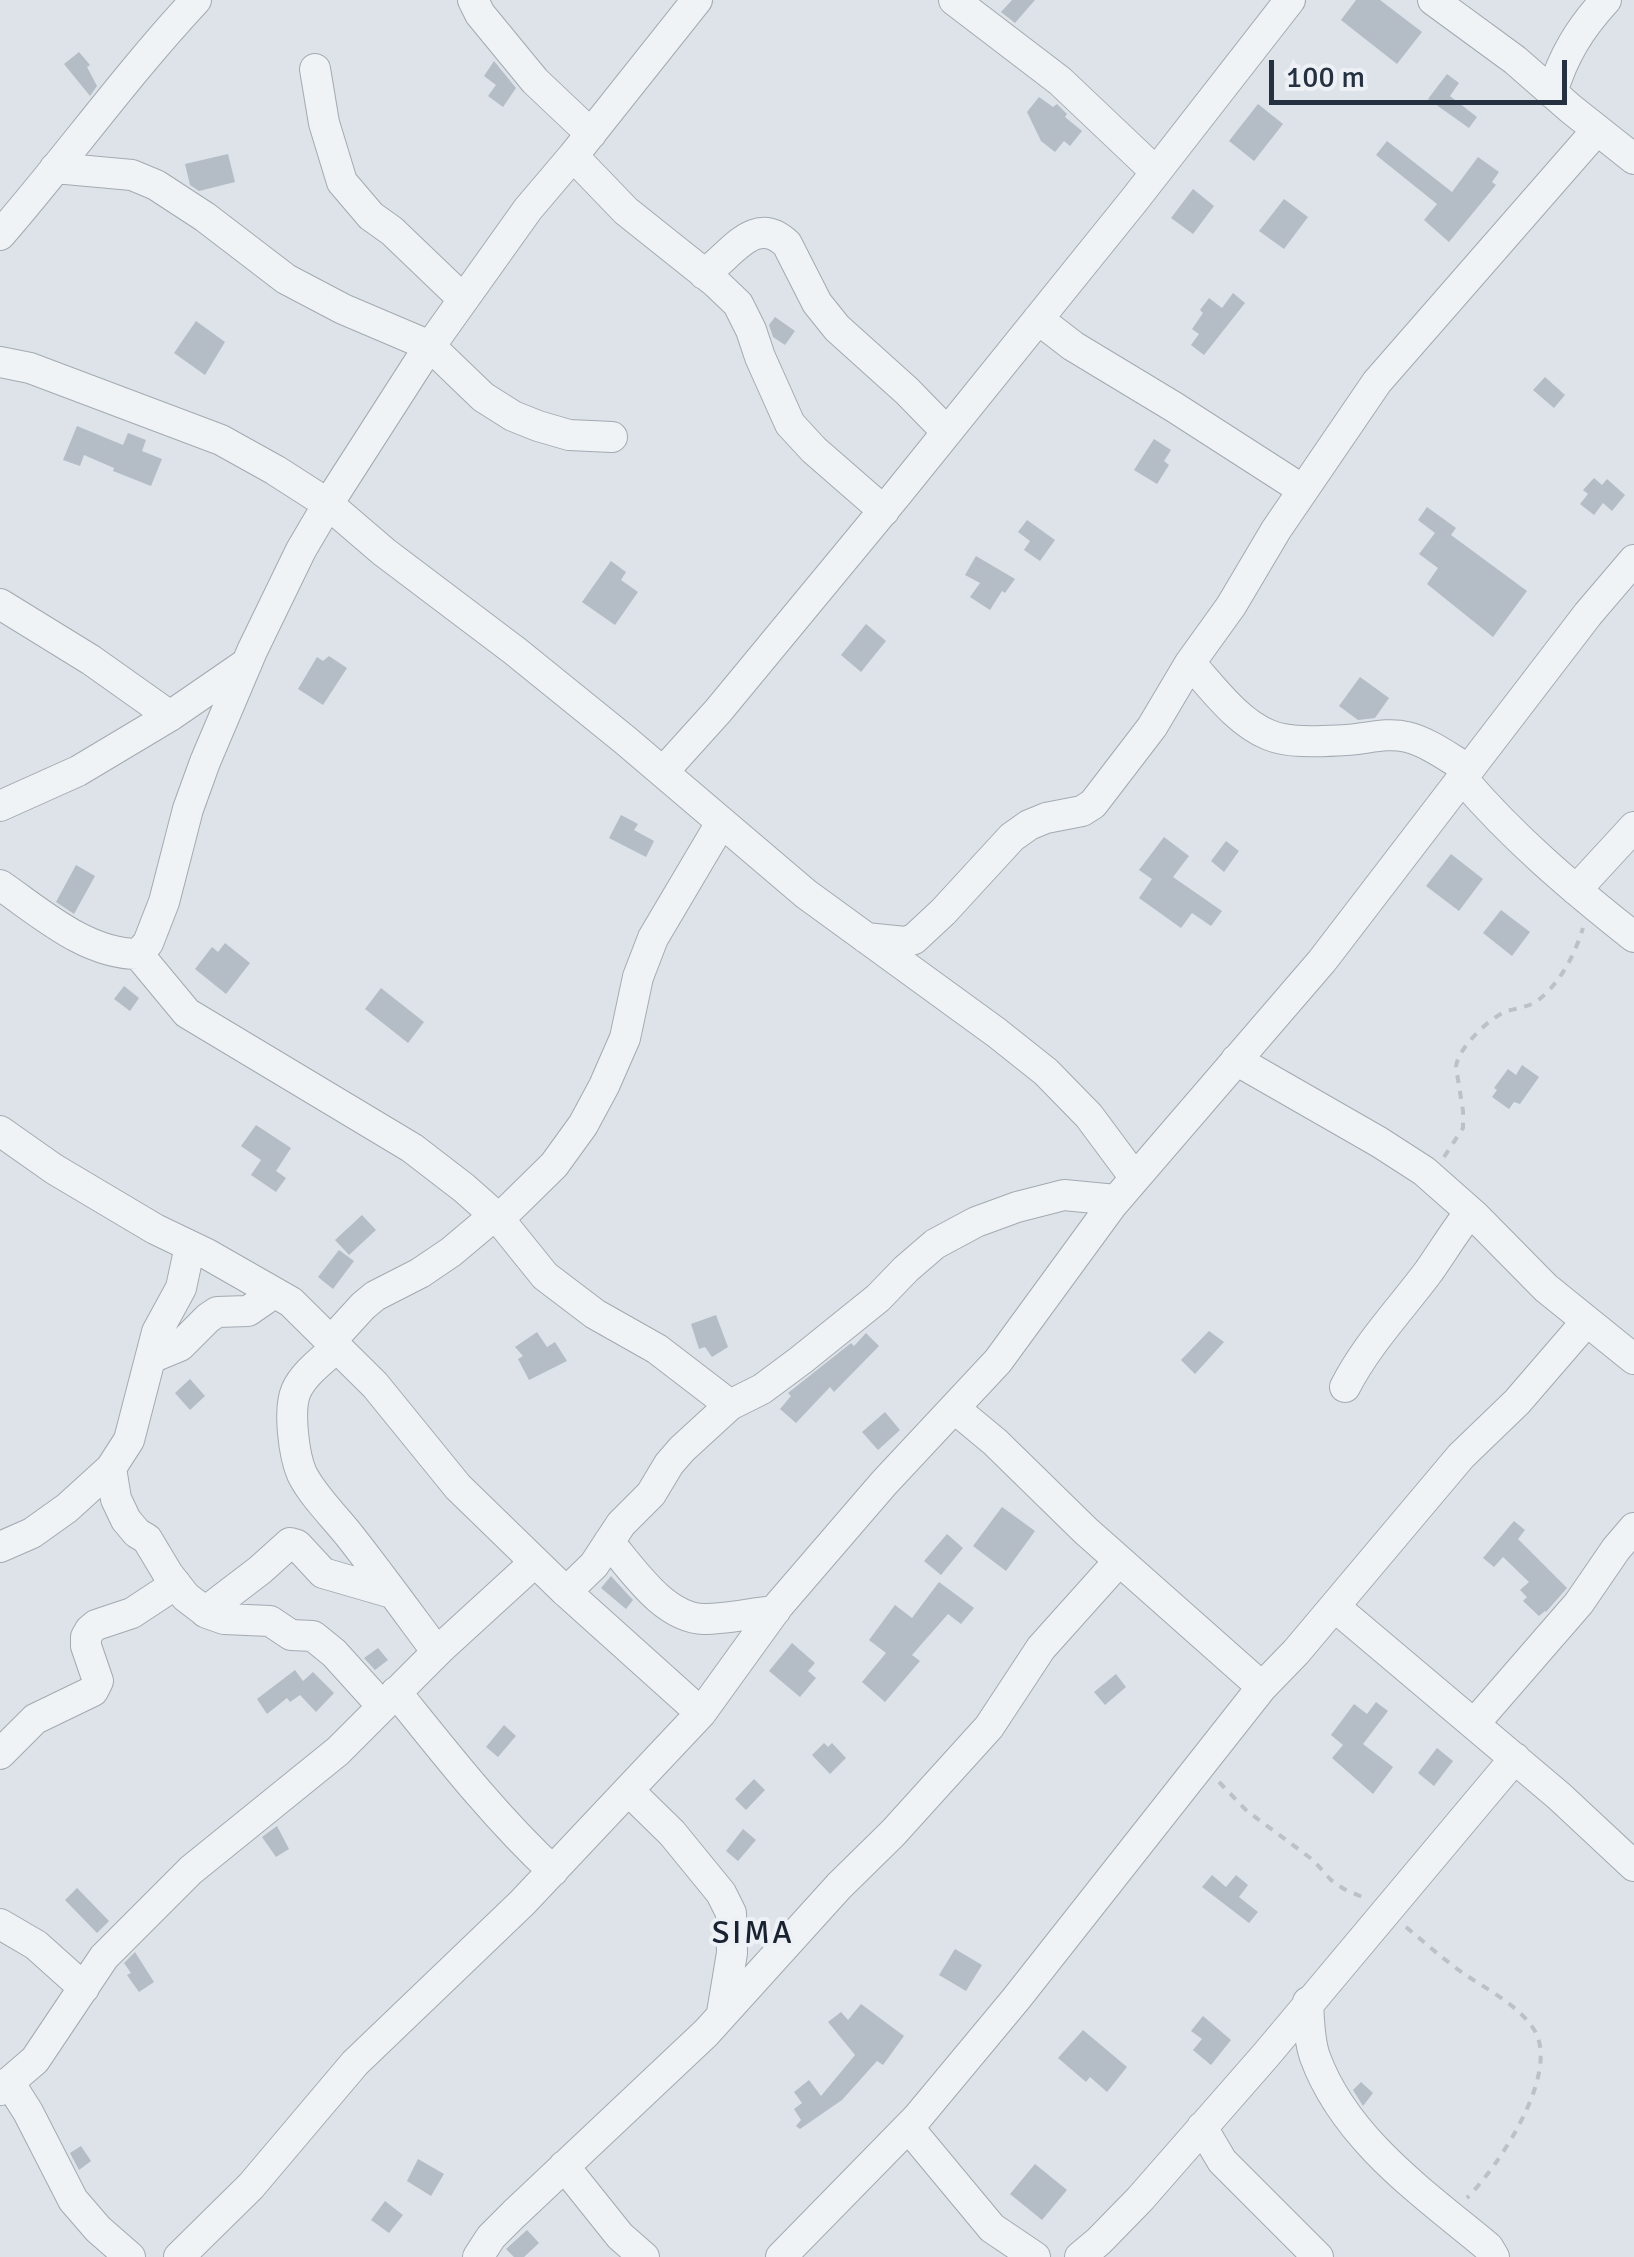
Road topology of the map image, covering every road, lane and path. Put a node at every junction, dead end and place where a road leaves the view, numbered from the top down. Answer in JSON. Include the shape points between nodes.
{"nodes":[{"id":1,"x":196,"y":0,"type":"edge"},
{"id":2,"x":473,"y":0,"type":"edge"},
{"id":3,"x":697,"y":0,"type":"edge"},
{"id":4,"x":954,"y":0,"type":"edge"},
{"id":5,"x":1290,"y":0,"type":"edge"},
{"id":6,"x":1433,"y":0,"type":"edge"},
{"id":7,"x":1606,"y":0,"type":"edge"},
{"id":8,"x":314,"y":69,"type":"dead end"},
{"id":9,"x":1552,"y":93,"type":"junction"},
{"id":10,"x":1598,"y":130,"type":"junction"},
{"id":11,"x":582,"y":145,"type":"junction"},
{"id":12,"x":1634,"y":159,"type":"edge"},
{"id":13,"x":55,"y":168,"type":"junction"},
{"id":14,"x":1156,"y":172,"type":"junction"},
{"id":15,"x":0,"y":235,"type":"edge"},
{"id":16,"x":704,"y":274,"type":"junction"},
{"id":17,"x":463,"y":299,"type":"junction"},
{"id":18,"x":1038,"y":319,"type":"junction"},
{"id":19,"x":430,"y":346,"type":"junction"},
{"id":20,"x":0,"y":362,"type":"edge"},
{"id":21,"x":947,"y":432,"type":"junction"},
{"id":22,"x":612,"y":437,"type":"dead end"},
{"id":23,"x":1303,"y":490,"type":"junction"},
{"id":24,"x":328,"y":504,"type":"junction"},
{"id":25,"x":884,"y":511,"type":"junction"},
{"id":26,"x":1634,"y":560,"type":"edge"},
{"id":27,"x":0,"y":604,"type":"edge"},
{"id":28,"x":247,"y":663,"type":"junction"},
{"id":29,"x":1190,"y":663,"type":"junction"},
{"id":30,"x":170,"y":716,"type":"junction"},
{"id":31,"x":662,"y":772,"type":"junction"},
{"id":32,"x":1465,"y":773,"type":"junction"},
{"id":33,"x":0,"y":806,"type":"edge"},
{"id":34,"x":721,"y":823,"type":"junction"},
{"id":35,"x":1634,"y":827,"type":"edge"},
{"id":36,"x":1602,"y":863,"type":"junction"},
{"id":37,"x":1634,"y":869,"type":"edge"},
{"id":38,"x":0,"y":886,"type":"edge"},
{"id":39,"x":1582,"y":896,"type":"junction"},
{"id":40,"x":1634,"y":937,"type":"edge"},
{"id":41,"x":864,"y":938,"type":"junction"},
{"id":42,"x":138,"y":954,"type":"junction"},
{"id":43,"x":1236,"y":1060,"type":"junction"},
{"id":44,"x":2,"y":1136,"type":"edge"},
{"id":45,"x":1434,"y":1180,"type":"junction"},
{"id":46,"x":1125,"y":1189,"type":"junction"},
{"id":47,"x":1470,"y":1212,"type":"junction"},
{"id":48,"x":497,"y":1217,"type":"junction"},
{"id":49,"x":190,"y":1246,"type":"junction"},
{"id":50,"x":272,"y":1291,"type":"junction"},
{"id":51,"x":1586,"y":1322,"type":"junction"},
{"id":52,"x":334,"y":1344,"type":"junction"},
{"id":53,"x":151,"y":1358,"type":"junction"},
{"id":54,"x":1634,"y":1359,"type":"edge"},
{"id":55,"x":1345,"y":1387,"type":"dead end"},
{"id":56,"x":730,"y":1404,"type":"junction"},
{"id":57,"x":954,"y":1408,"type":"junction"},
{"id":58,"x":111,"y":1468,"type":"junction"},
{"id":59,"x":1634,"y":1528,"type":"edge"},
{"id":60,"x":609,"y":1542,"type":"junction"},
{"id":61,"x":0,"y":1547,"type":"edge"},
{"id":62,"x":1120,"y":1561,"type":"junction"},
{"id":63,"x":535,"y":1562,"type":"junction"},
{"id":64,"x":176,"y":1584,"type":"junction"},
{"id":65,"x":392,"y":1592,"type":"junction"},
{"id":66,"x":566,"y":1592,"type":"junction"},
{"id":67,"x":1335,"y":1606,"type":"junction"},
{"id":68,"x":774,"y":1611,"type":"junction"},
{"id":69,"x":205,"y":1612,"type":"junction"},
{"id":70,"x":436,"y":1652,"type":"junction"},
{"id":71,"x":1262,"y":1687,"type":"junction"},
{"id":72,"x":389,"y":1699,"type":"junction"},
{"id":73,"x":701,"y":1713,"type":"junction"},
{"id":74,"x":1474,"y":1724,"type":"junction"},
{"id":75,"x":0,"y":1754,"type":"edge"},
{"id":76,"x":1514,"y":1758,"type":"junction"},
{"id":77,"x":1204,"y":1760,"type":"junction"},
{"id":78,"x":629,"y":1792,"type":"junction"},
{"id":79,"x":1634,"y":1866,"type":"edge"},
{"id":80,"x":553,"y":1870,"type":"junction"},
{"id":81,"x":1389,"y":1909,"type":"junction"},
{"id":82,"x":0,"y":1924,"type":"edge"},
{"id":83,"x":84,"y":1988,"type":"junction"},
{"id":84,"x":1308,"y":2002,"type":"junction"},
{"id":85,"x":721,"y":2016,"type":"junction"},
{"id":86,"x":1266,"y":2055,"type":"junction"},
{"id":87,"x":1322,"y":2072,"type":"junction"},
{"id":88,"x":4,"y":2086,"type":"edge"},
{"id":89,"x":1202,"y":2127,"type":"junction"},
{"id":90,"x":908,"y":2128,"type":"junction"},
{"id":91,"x":564,"y":2166,"type":"junction"},
{"id":92,"x":1444,"y":2211,"type":"junction"},
{"id":93,"x":186,"y":2254,"type":"edge"},
{"id":94,"x":130,"y":2257,"type":"edge"},
{"id":95,"x":478,"y":2257,"type":"edge"},
{"id":96,"x":644,"y":2257,"type":"edge"},
{"id":97,"x":781,"y":2257,"type":"edge"},
{"id":98,"x":1035,"y":2257,"type":"edge"},
{"id":99,"x":1080,"y":2257,"type":"edge"},
{"id":100,"x":1318,"y":2257,"type":"edge"},
{"id":101,"x":1494,"y":2257,"type":"edge"}],
"edges":[{"from":1,"to":13,"type":"street"},
{"from":2,"to":11,"type":"street"},
{"from":3,"to":11,"type":"street"},
{"from":4,"to":14,"type":"street","via":[[1060,81]]},
{"from":5,"to":14,"type":"street"},
{"from":6,"to":9,"type":"street"},
{"from":7,"to":9,"type":"street","via":[[1578,34]]},
{"from":8,"to":17,"type":"street","via":[[342,182]]},
{"from":9,"to":10,"type":"street"},
{"from":10,"to":12,"type":"street"},
{"from":10,"to":23,"type":"street","via":[[1377,382]]},
{"from":11,"to":16,"type":"street","via":[[626,211]]},
{"from":11,"to":17,"type":"street"},
{"from":13,"to":15,"type":"street"},
{"from":13,"to":19,"type":"street","via":[[132,175],[156,185],[286,280]]},
{"from":14,"to":18,"type":"street"},
{"from":16,"to":21,"type":"street","via":[[748,236],[780,237],[837,328]]},
{"from":16,"to":25,"type":"street","via":[[738,304],[790,424]]},
{"from":17,"to":19,"type":"street"},
{"from":18,"to":21,"type":"street"},
{"from":18,"to":23,"type":"street"},
{"from":19,"to":22,"type":"street","via":[[513,416],[569,435]]},
{"from":19,"to":24,"type":"street"},
{"from":20,"to":24,"type":"street","via":[[221,440]]},
{"from":21,"to":25,"type":"street"},
{"from":23,"to":29,"type":"street"},
{"from":24,"to":28,"type":"street"},
{"from":24,"to":31,"type":"street"},
{"from":25,"to":31,"type":"street"},
{"from":26,"to":32,"type":"street"},
{"from":27,"to":30,"type":"street"},
{"from":28,"to":30,"type":"street"},
{"from":28,"to":42,"type":"street","via":[[194,794],[164,902]]},
{"from":29,"to":32,"type":"street","via":[[1268,735],[1402,736]]},
{"from":29,"to":41,"type":"street","via":[[1093,804],[1012,837],[914,939]]},
{"from":30,"to":33,"type":"street","via":[[78,771]]},
{"from":31,"to":34,"type":"street"},
{"from":32,"to":39,"type":"street","via":[[1512,832]]},
{"from":32,"to":43,"type":"street","via":[[1322,961]]},
{"from":34,"to":41,"type":"street"},
{"from":34,"to":48,"type":"street","via":[[653,938],[625,1038],[584,1125],[554,1165]]},
{"from":35,"to":36,"type":"street"},
{"from":36,"to":37,"type":"street"},
{"from":36,"to":39,"type":"street"},
{"from":38,"to":42,"type":"street","via":[[90,944]]},
{"from":39,"to":40,"type":"street"},
{"from":39,"to":45,"type":"path","via":[[1578,942],[1550,988],[1535,1002],[1495,1018],[1458,1055],[1464,1128]]},
{"from":41,"to":46,"type":"street","via":[[1046,1072],[1089,1116]]},
{"from":42,"to":48,"type":"street","via":[[187,1013],[412,1148]]},
{"from":43,"to":45,"type":"street"},
{"from":43,"to":46,"type":"street"},
{"from":44,"to":49,"type":"street"},
{"from":45,"to":47,"type":"street"},
{"from":46,"to":56,"type":"street","via":[[1017,1207],[935,1244],[801,1360]]},
{"from":46,"to":57,"type":"street","via":[[998,1361]]},
{"from":47,"to":51,"type":"street"},
{"from":47,"to":55,"type":"street"},
{"from":48,"to":52,"type":"street","via":[[362,1306]]},
{"from":48,"to":56,"type":"street","via":[[545,1276]]},
{"from":49,"to":50,"type":"street"},
{"from":49,"to":53,"type":"street","via":[[181,1288]]},
{"from":50,"to":52,"type":"street"},
{"from":50,"to":53,"type":"street","via":[[248,1311],[216,1312],[180,1346]]},
{"from":51,"to":54,"type":"street"},
{"from":51,"to":67,"type":"street"},
{"from":52,"to":63,"type":"street","via":[[458,1488]]},
{"from":52,"to":65,"type":"street","via":[[291,1404],[296,1452],[311,1489]]},
{"from":53,"to":58,"type":"street","via":[[128,1440]]},
{"from":56,"to":60,"type":"street","via":[[682,1449]]},
{"from":57,"to":62,"type":"street"},
{"from":57,"to":68,"type":"street"},
{"from":58,"to":61,"type":"street","via":[[68,1508]]},
{"from":58,"to":64,"type":"street","via":[[126,1520]]},
{"from":59,"to":74,"type":"street","via":[[1580,1603]]},
{"from":60,"to":66,"type":"street"},
{"from":60,"to":68,"type":"street","via":[[683,1614],[710,1619]]},
{"from":62,"to":71,"type":"street"},
{"from":62,"to":85,"type":"street","via":[[1041,1648],[989,1727]]},
{"from":63,"to":66,"type":"street"},
{"from":63,"to":70,"type":"street"},
{"from":64,"to":69,"type":"street"},
{"from":64,"to":75,"type":"street","via":[[90,1630],[86,1646],[98,1681],[94,1691],[35,1718]]},
{"from":65,"to":69,"type":"street","via":[[323,1573],[290,1543]]},
{"from":65,"to":70,"type":"street"},
{"from":66,"to":73,"type":"street"},
{"from":67,"to":71,"type":"street"},
{"from":67,"to":74,"type":"street"},
{"from":68,"to":73,"type":"street"},
{"from":69,"to":72,"type":"street","via":[[270,1621],[291,1635],[313,1636]]},
{"from":70,"to":72,"type":"street"},
{"from":71,"to":77,"type":"street"},
{"from":72,"to":80,"type":"street"},
{"from":72,"to":83,"type":"street","via":[[338,1751],[192,1870],[104,1957]]},
{"from":73,"to":78,"type":"street"},
{"from":74,"to":76,"type":"street"},
{"from":76,"to":79,"type":"street"},
{"from":76,"to":81,"type":"street"},
{"from":77,"to":81,"type":"path","via":[[1247,1812],[1331,1880]]},
{"from":77,"to":90,"type":"street"},
{"from":78,"to":80,"type":"street"},
{"from":78,"to":85,"type":"street","via":[[672,1832],[731,1913]]},
{"from":80,"to":93,"type":"street","via":[[355,2064]]},
{"from":81,"to":84,"type":"street"},
{"from":81,"to":92,"type":"path","via":[[1514,2008],[1534,2029],[1542,2052],[1520,2124],[1478,2186]]},
{"from":82,"to":83,"type":"street","via":[[36,1945]]},
{"from":83,"to":88,"type":"street","via":[[35,2060]]},
{"from":84,"to":86,"type":"street"},
{"from":84,"to":87,"type":"street"},
{"from":85,"to":91,"type":"street"},
{"from":86,"to":87,"type":"street"},
{"from":86,"to":89,"type":"street"},
{"from":87,"to":92,"type":"street","via":[[1362,2134]]},
{"from":88,"to":94,"type":"street","via":[[28,2112],[73,2200]]},
{"from":89,"to":99,"type":"street"},
{"from":89,"to":100,"type":"street","via":[[1222,2162]]},
{"from":90,"to":97,"type":"street"},
{"from":90,"to":98,"type":"street","via":[[992,2228]]},
{"from":91,"to":95,"type":"street"},
{"from":91,"to":96,"type":"street"},
{"from":92,"to":101,"type":"street"}]}
